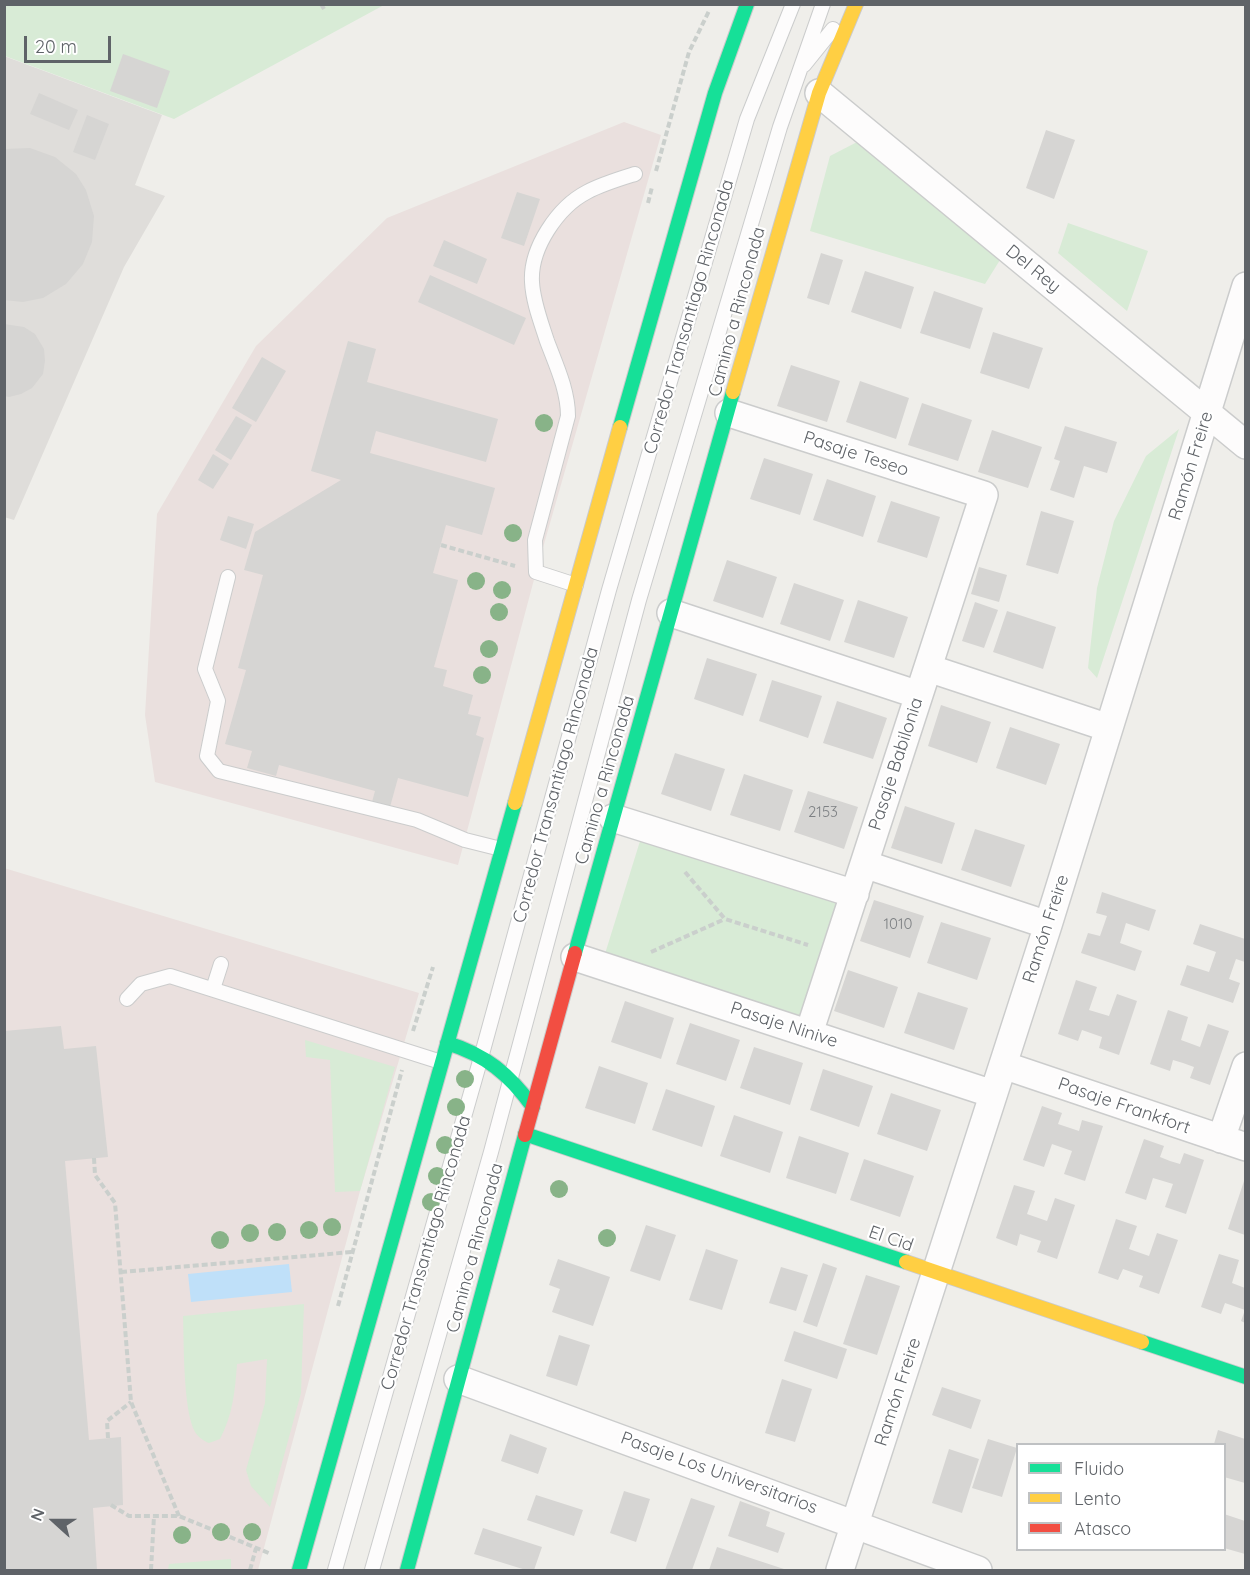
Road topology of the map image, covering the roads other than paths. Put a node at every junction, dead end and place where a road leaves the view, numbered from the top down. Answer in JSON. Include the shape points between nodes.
{"nodes":[{"id":1,"x":747,"y":4,"type":"edge"},
{"id":2,"x":793,"y":4,"type":"edge"},
{"id":3,"x":823,"y":4,"type":"edge"},
{"id":4,"x":854,"y":4,"type":"edge"},
{"id":5,"x":797,"y":74,"type":"junction"},
{"id":6,"x":819,"y":93,"type":"junction"},
{"id":7,"x":635,"y":174,"type":"dead end"},
{"id":8,"x":1245,"y":286,"type":"edge"},
{"id":9,"x":1208,"y":412,"type":"junction"},
{"id":10,"x":729,"y":413,"type":"junction"},
{"id":11,"x":1245,"y":445,"type":"edge"},
{"id":12,"x":984,"y":495,"type":"joint"},
{"id":13,"x":228,"y":577,"type":"dead end"},
{"id":14,"x":577,"y":585,"type":"junction"},
{"id":15,"x":671,"y":613,"type":"junction"},
{"id":16,"x":928,"y":668,"type":"junction"},
{"id":17,"x":919,"y":695,"type":"junction"},
{"id":18,"x":1109,"y":728,"type":"junction"},
{"id":19,"x":614,"y":818,"type":"junction"},
{"id":20,"x":501,"y":849,"type":"junction"},
{"id":21,"x":864,"y":864,"type":"junction"},
{"id":22,"x":855,"y":894,"type":"junction"},
{"id":23,"x":1048,"y":925,"type":"junction"},
{"id":24,"x":575,"y":957,"type":"junction"},
{"id":25,"x":221,"y":964,"type":"dead end"},
{"id":26,"x":213,"y":989,"type":"junction"},
{"id":27,"x":127,"y":999,"type":"dead end"},
{"id":28,"x":809,"y":1033,"type":"junction"},
{"id":29,"x":447,"y":1043,"type":"junction"},
{"id":30,"x":482,"y":1054,"type":"junction"},
{"id":31,"x":441,"y":1062,"type":"junction"},
{"id":32,"x":1003,"y":1065,"type":"junction"},
{"id":33,"x":1245,"y":1066,"type":"edge"},
{"id":34,"x":512,"y":1077,"type":"junction"},
{"id":35,"x":993,"y":1094,"type":"junction"},
{"id":36,"x":532,"y":1107,"type":"junction"},
{"id":37,"x":525,"y":1134,"type":"junction"},
{"id":38,"x":1233,"y":1143,"type":"edge"},
{"id":39,"x":935,"y":1273,"type":"junction"},
{"id":40,"x":1245,"y":1377,"type":"edge"},
{"id":41,"x":458,"y":1379,"type":"junction"},
{"id":42,"x":855,"y":1524,"type":"junction"},
{"id":43,"x":299,"y":1570,"type":"edge"},
{"id":44,"x":335,"y":1570,"type":"edge"},
{"id":45,"x":372,"y":1570,"type":"edge"},
{"id":46,"x":407,"y":1570,"type":"edge"},
{"id":47,"x":840,"y":1570,"type":"edge"},
{"id":48,"x":978,"y":1570,"type":"edge"}],
"edges":[{"from":1,"to":14,"type":"main road","via":[[722,70],[681,210]]},
{"from":2,"to":30,"type":"lane","name":"Corredor Transantiago Rinconada","via":[[747,119],[609,590]]},
{"from":3,"to":5,"type":"lane","name":"Corredor Transantiago Rinconada"},
{"from":4,"to":5,"type":"lane","name":"Corredor Transantiago Rinconada"},
{"from":4,"to":6,"type":"main road","name":"Camino a Rinconada"},
{"from":5,"to":34,"type":"lane","name":"Corredor Transantiago Rinconada","via":[[639,600]]},
{"from":6,"to":9,"type":"street","name":"Del Rey"},
{"from":6,"to":10,"type":"main road","name":"Camino a Rinconada"},
{"from":7,"to":14,"type":"lane","via":[[587,192],[568,204],[548,229],[536,255],[531,281],[568,398],[568,416],[535,540],[536,572]]},
{"from":8,"to":9,"type":"street","name":"Ramón Freire"},
{"from":9,"to":11,"type":"street","name":"Del Rey"},
{"from":9,"to":18,"type":"street","name":"Ramón Freire"},
{"from":10,"to":12,"type":"street","name":"Pasaje Teseo"},
{"from":10,"to":15,"type":"main road","name":"Camino a Rinconada"},
{"from":12,"to":16,"type":"street","name":"Pasaje Babilonia"},
{"from":13,"to":20,"type":"lane","via":[[205,669],[218,701],[207,756],[219,771],[417,820],[465,840]]},
{"from":14,"to":20,"type":"main road"},
{"from":15,"to":17,"type":"street"},
{"from":15,"to":19,"type":"main road","name":"Camino a Rinconada"},
{"from":16,"to":17,"type":"street","name":"Pasaje Babilonia"},
{"from":16,"to":18,"type":"street"},
{"from":17,"to":21,"type":"street","name":"Pasaje Babilonia"},
{"from":18,"to":23,"type":"street","name":"Ramón Freire"},
{"from":19,"to":22,"type":"street"},
{"from":19,"to":24,"type":"main road","name":"Camino a Rinconada"},
{"from":20,"to":29,"type":"main road"},
{"from":21,"to":22,"type":"street","name":"Pasaje Babilonia"},
{"from":21,"to":23,"type":"street"},
{"from":22,"to":28,"type":"street","name":"Pasaje Babilonia"},
{"from":23,"to":32,"type":"street","name":"Ramón Freire"},
{"from":24,"to":28,"type":"street","name":"Pasaje Ninive"},
{"from":24,"to":36,"type":"main road","name":"Camino a Rinconada"},
{"from":25,"to":26,"type":"lane"},
{"from":26,"to":27,"type":"lane","via":[[170,976],[141,984]]},
{"from":26,"to":31,"type":"lane"},
{"from":28,"to":35,"type":"street","name":"Pasaje Ninive"},
{"from":29,"to":30,"type":"main road"},
{"from":29,"to":31,"type":"main road"},
{"from":30,"to":34,"type":"main road"},
{"from":30,"to":44,"type":"lane","name":"Corredor Transantiago Rinconada"},
{"from":31,"to":43,"type":"main road"},
{"from":32,"to":35,"type":"street","name":"Ramón Freire"},
{"from":32,"to":38,"type":"street","name":"Pasaje Frankfort"},
{"from":33,"to":38,"type":"street"},
{"from":34,"to":36,"type":"main road"},
{"from":34,"to":45,"type":"lane","name":"Corredor Transantiago Rinconada"},
{"from":35,"to":39,"type":"street","name":"Ramón Freire"},
{"from":36,"to":37,"type":"main road","name":"Camino a Rinconada"},
{"from":37,"to":39,"type":"main road","name":"El Cid"},
{"from":37,"to":41,"type":"main road","name":"Camino a Rinconada"},
{"from":39,"to":40,"type":"main road","name":"El Cid"},
{"from":39,"to":42,"type":"street","name":"Ramón Freire"},
{"from":41,"to":42,"type":"street","name":"Pasaje Los Universitarios"},
{"from":41,"to":46,"type":"main road","name":"Camino a Rinconada"},
{"from":42,"to":47,"type":"street","name":"Ramón Freire"},
{"from":42,"to":48,"type":"street","name":"Pasaje Los Universitarios"}]}
